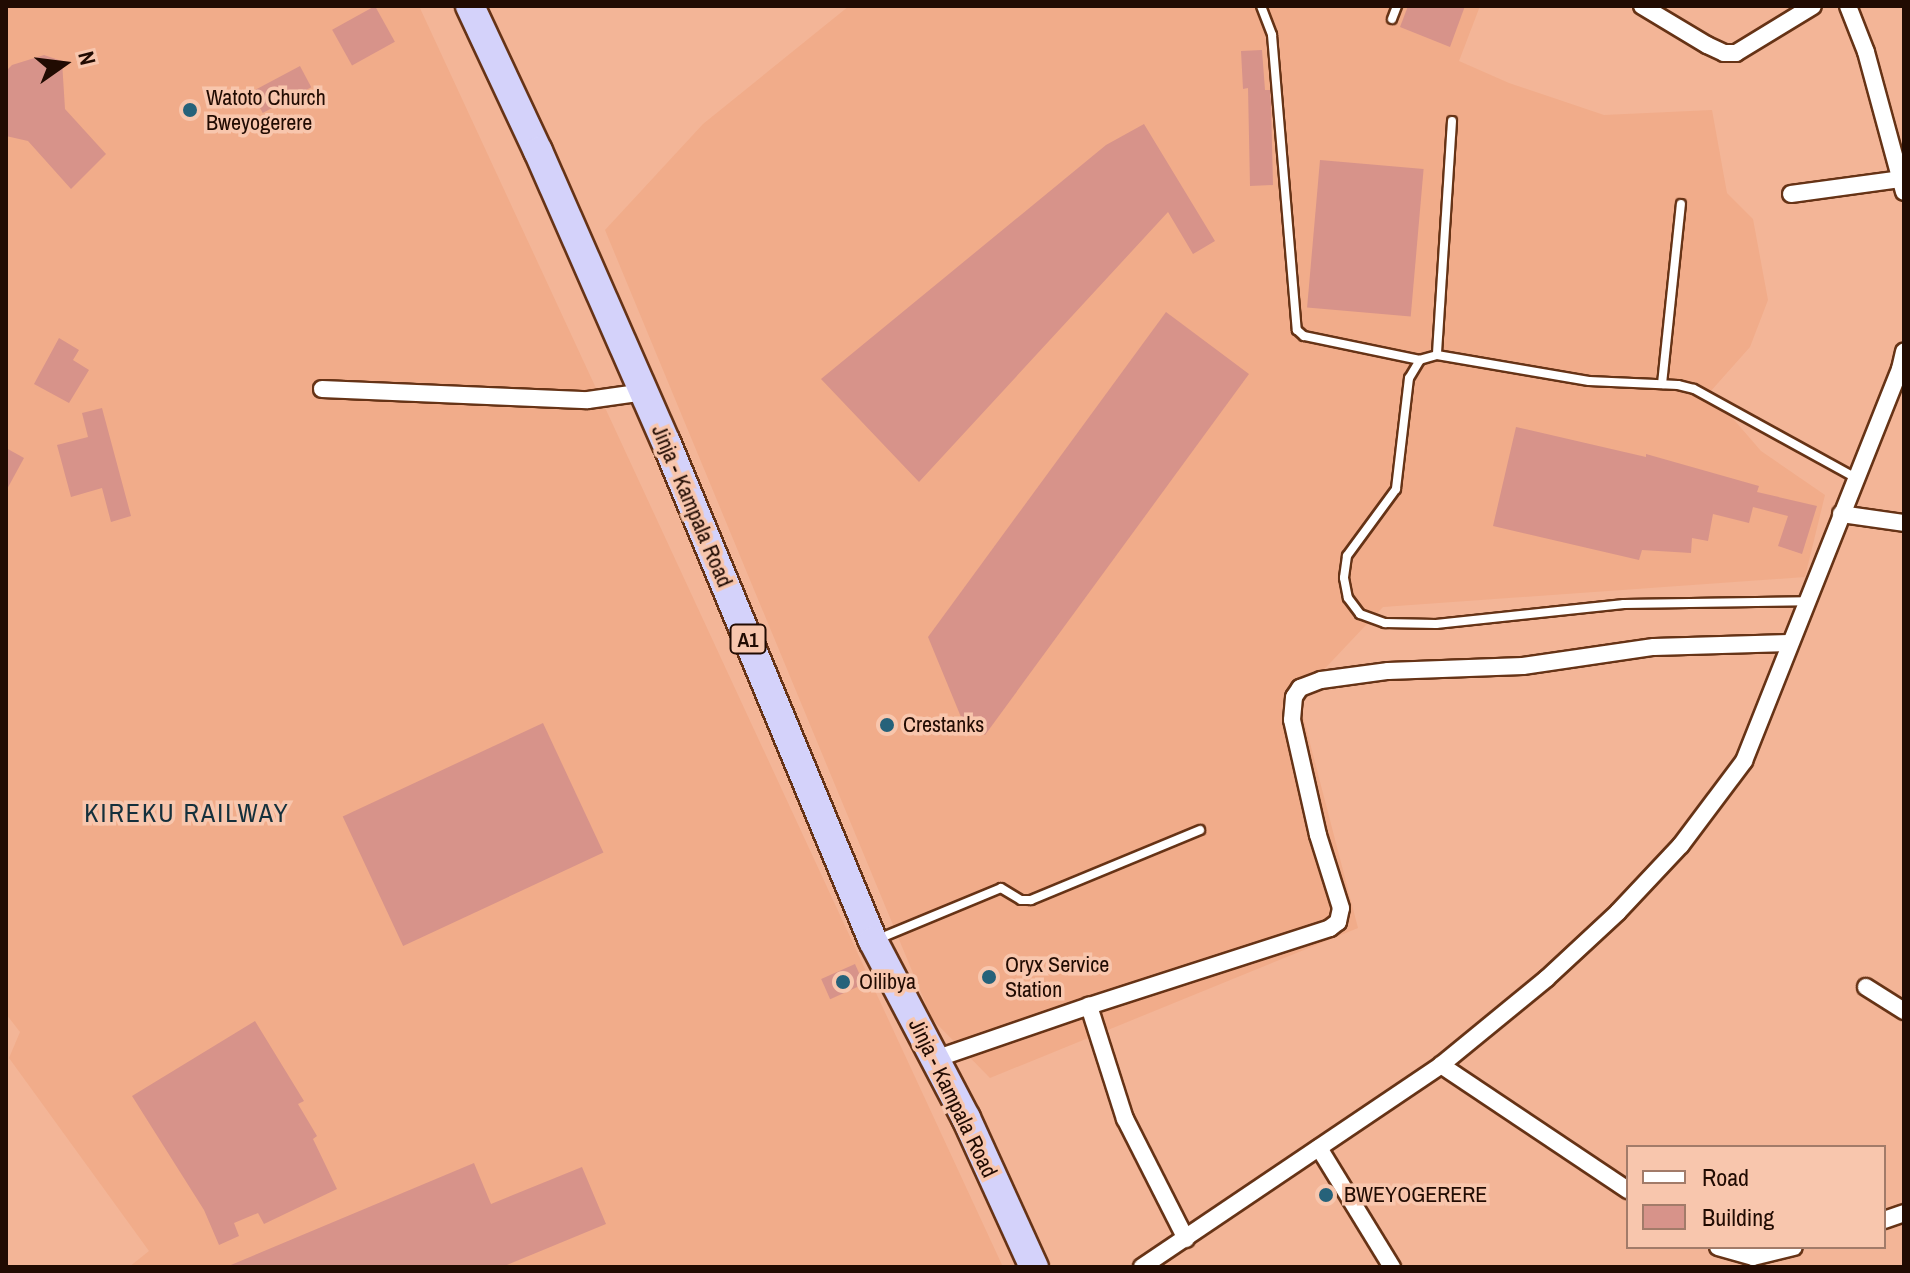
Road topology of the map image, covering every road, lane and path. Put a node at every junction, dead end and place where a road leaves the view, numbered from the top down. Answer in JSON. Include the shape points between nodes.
{"nodes":[{"id":1,"x":470,"y":6,"type":"edge"},
{"id":2,"x":1261,"y":6,"type":"edge"},
{"id":3,"x":1397,"y":6,"type":"edge"},
{"id":4,"x":1642,"y":6,"type":"edge"},
{"id":5,"x":1813,"y":6,"type":"edge"},
{"id":6,"x":1848,"y":6,"type":"edge"},
{"id":7,"x":1392,"y":19,"type":"dead end"},
{"id":8,"x":1452,"y":121,"type":"dead end"},
{"id":9,"x":1897,"y":140,"type":"edge"},
{"id":10,"x":1902,"y":186,"type":"edge"},
{"id":11,"x":1791,"y":194,"type":"dead end"},
{"id":12,"x":1681,"y":204,"type":"dead end"},
{"id":13,"x":1904,"y":351,"type":"edge"},
{"id":14,"x":1437,"y":355,"type":"junction"},
{"id":15,"x":1420,"y":360,"type":"junction"},
{"id":16,"x":1662,"y":384,"type":"junction"},
{"id":17,"x":322,"y":389,"type":"dead end"},
{"id":18,"x":644,"y":392,"type":"junction"},
{"id":19,"x":1856,"y":478,"type":"junction"},
{"id":20,"x":1841,"y":514,"type":"junction"},
{"id":21,"x":1904,"y":523,"type":"edge"},
{"id":22,"x":1806,"y":601,"type":"junction"},
{"id":23,"x":1789,"y":643,"type":"junction"},
{"id":24,"x":1200,"y":830,"type":"dead end"},
{"id":25,"x":873,"y":941,"type":"junction"},
{"id":26,"x":1866,"y":987,"type":"dead end"},
{"id":27,"x":1089,"y":1006,"type":"junction"},
{"id":28,"x":1904,"y":1011,"type":"edge"},
{"id":29,"x":935,"y":1059,"type":"junction"},
{"id":30,"x":1441,"y":1065,"type":"junction"},
{"id":31,"x":1319,"y":1148,"type":"junction"},
{"id":32,"x":1626,"y":1189,"type":"edge"},
{"id":33,"x":1186,"y":1239,"type":"junction"},
{"id":34,"x":1725,"y":1249,"type":"edge"},
{"id":35,"x":1786,"y":1249,"type":"edge"},
{"id":36,"x":1034,"y":1267,"type":"edge"},
{"id":37,"x":1142,"y":1267,"type":"edge"},
{"id":38,"x":1392,"y":1267,"type":"edge"}],
"edges":[{"from":1,"to":18,"type":"highway","name":"Jinja - Kampala Road","number":"A1"},
{"from":2,"to":15,"type":"lane","via":[[1272,35],[1297,330],[1304,336]]},
{"from":3,"to":7,"type":"lane"},
{"from":4,"to":5,"type":"street","via":[[1707,45],[1736,53]]},
{"from":6,"to":9,"type":"street"},
{"from":8,"to":14,"type":"lane"},
{"from":9,"to":10,"type":"street"},
{"from":10,"to":11,"type":"street"},
{"from":12,"to":16,"type":"lane"},
{"from":13,"to":19,"type":"street"},
{"from":14,"to":15,"type":"lane"},
{"from":14,"to":16,"type":"lane","via":[[1589,381]]},
{"from":15,"to":22,"type":"lane","via":[[1409,378],[1396,489],[1347,556],[1348,598],[1360,614],[1385,623],[1436,624],[1624,604]]},
{"from":16,"to":19,"type":"lane","via":[[1694,389]]},
{"from":17,"to":18,"type":"street","via":[[588,400]]},
{"from":18,"to":25,"type":"highway","name":"Jinja - Kampala Road","number":"A1"},
{"from":19,"to":20,"type":"street"},
{"from":20,"to":21,"type":"street"},
{"from":20,"to":22,"type":"street"},
{"from":22,"to":23,"type":"street"},
{"from":23,"to":27,"type":"street","via":[[1654,647],[1533,665],[1388,671],[1311,682],[1294,697],[1292,720],[1341,908],[1338,922]]},
{"from":23,"to":30,"type":"street","via":[[1744,761],[1681,845],[1546,979]]},
{"from":24,"to":25,"type":"lane","via":[[1031,900],[1001,888]]},
{"from":25,"to":29,"type":"highway","name":"Jinja - Kampala Road","number":"A1"},
{"from":26,"to":28,"type":"street"},
{"from":27,"to":29,"type":"street"},
{"from":27,"to":33,"type":"street","via":[[1125,1119]]},
{"from":29,"to":36,"type":"highway","name":"Jinja - Kampala Road","number":"A1"},
{"from":30,"to":31,"type":"street"},
{"from":30,"to":32,"type":"street"},
{"from":31,"to":33,"type":"street"},
{"from":31,"to":38,"type":"street"},
{"from":33,"to":37,"type":"street"},
{"from":34,"to":35,"type":"street","via":[[1753,1257]]}]}
